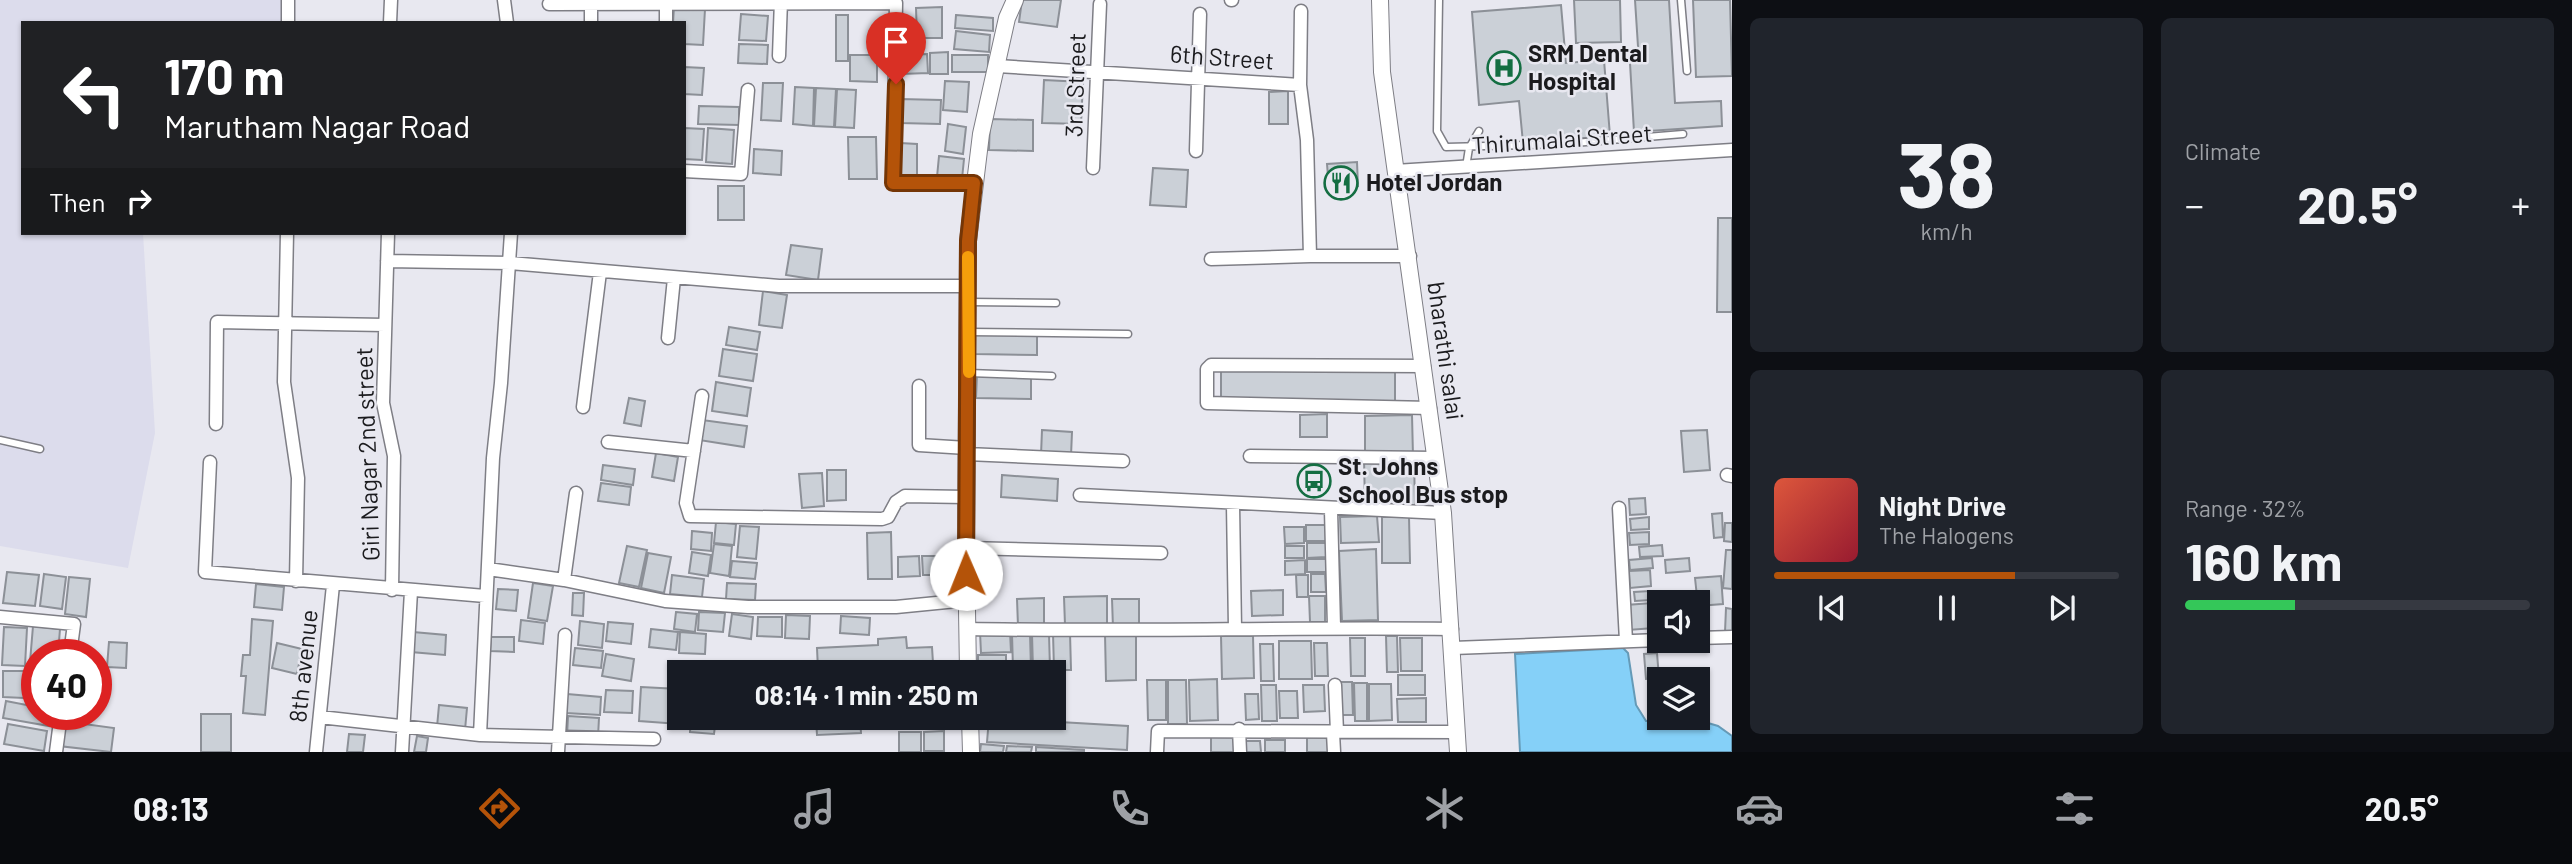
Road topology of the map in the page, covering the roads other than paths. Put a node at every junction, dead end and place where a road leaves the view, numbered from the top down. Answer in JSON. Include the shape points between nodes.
{"nodes":[{"id":1,"x":288,"y":0,"type":"edge"},
{"id":2,"x":391,"y":0,"type":"edge"},
{"id":3,"x":504,"y":0,"type":"edge"},
{"id":4,"x":1015,"y":0,"type":"edge"},
{"id":5,"x":1380,"y":0,"type":"edge"},
{"id":6,"x":1439,"y":0,"type":"edge"},
{"id":7,"x":1681,"y":0,"type":"edge"},
{"id":8,"x":781,"y":2,"type":"edge"},
{"id":9,"x":550,"y":4,"type":"dead end"},
{"id":10,"x":591,"y":4,"type":"junction"},
{"id":11,"x":666,"y":4,"type":"junction"},
{"id":12,"x":1100,"y":4,"type":"dead end"},
{"id":13,"x":1301,"y":11,"type":"dead end"},
{"id":14,"x":1200,"y":14,"type":"dead end"},
{"id":15,"x":288,"y":21,"type":"edge"},
{"id":16,"x":390,"y":21,"type":"edge"},
{"id":17,"x":507,"y":21,"type":"edge"},
{"id":18,"x":591,"y":21,"type":"edge"},
{"id":19,"x":666,"y":21,"type":"edge"},
{"id":20,"x":779,"y":56,"type":"dead end"},
{"id":21,"x":997,"y":66,"type":"junction"},
{"id":22,"x":1097,"y":70,"type":"junction"},
{"id":23,"x":1687,"y":71,"type":"dead end"},
{"id":24,"x":1198,"y":78,"type":"junction"},
{"id":25,"x":1300,"y":85,"type":"junction"},
{"id":26,"x":748,"y":90,"type":"dead end"},
{"id":27,"x":1479,"y":131,"type":"dead end"},
{"id":28,"x":1683,"y":134,"type":"dead end"},
{"id":29,"x":1469,"y":148,"type":"junction"},
{"id":30,"x":1732,"y":150,"type":"edge"},
{"id":31,"x":1196,"y":152,"type":"dead end"},
{"id":32,"x":1466,"y":167,"type":"junction"},
{"id":33,"x":1093,"y":168,"type":"dead end"},
{"id":34,"x":686,"y":171,"type":"edge"},
{"id":35,"x":1395,"y":171,"type":"junction"},
{"id":36,"x":974,"y":183,"type":"junction"},
{"id":37,"x":287,"y":235,"type":"edge"},
{"id":38,"x":388,"y":235,"type":"edge"},
{"id":39,"x":510,"y":235,"type":"edge"},
{"id":40,"x":1310,"y":256,"type":"junction"},
{"id":41,"x":1410,"y":256,"type":"junction"},
{"id":42,"x":1211,"y":259,"type":"dead end"},
{"id":43,"x":387,"y":261,"type":"junction"},
{"id":44,"x":510,"y":263,"type":"junction"},
{"id":45,"x":600,"y":272,"type":"junction"},
{"id":46,"x":674,"y":278,"type":"junction"},
{"id":47,"x":969,"y":294,"type":"junction"},
{"id":48,"x":1056,"y":303,"type":"dead end"},
{"id":49,"x":286,"y":322,"type":"junction"},
{"id":50,"x":385,"y":325,"type":"junction"},
{"id":51,"x":969,"y":332,"type":"junction"},
{"id":52,"x":1128,"y":334,"type":"dead end"},
{"id":53,"x":668,"y":338,"type":"dead end"},
{"id":54,"x":1424,"y":366,"type":"junction"},
{"id":55,"x":969,"y":373,"type":"junction"},
{"id":56,"x":1052,"y":376,"type":"dead end"},
{"id":57,"x":919,"y":386,"type":"dead end"},
{"id":58,"x":702,"y":396,"type":"dead end"},
{"id":59,"x":583,"y":407,"type":"dead end"},
{"id":60,"x":1430,"y":408,"type":"junction"},
{"id":61,"x":216,"y":424,"type":"dead end"},
{"id":62,"x":0,"y":440,"type":"edge"},
{"id":63,"x":608,"y":442,"type":"dead end"},
{"id":64,"x":40,"y":449,"type":"dead end"},
{"id":65,"x":694,"y":451,"type":"junction"},
{"id":66,"x":967,"y":451,"type":"junction"},
{"id":67,"x":1250,"y":456,"type":"dead end"},
{"id":68,"x":1436,"y":458,"type":"junction"},
{"id":69,"x":1123,"y":461,"type":"dead end"},
{"id":70,"x":210,"y":462,"type":"dead end"},
{"id":71,"x":576,"y":493,"type":"dead end"},
{"id":72,"x":1080,"y":495,"type":"dead end"},
{"id":73,"x":966,"y":497,"type":"junction"},
{"id":74,"x":1233,"y":505,"type":"junction"},
{"id":75,"x":1619,"y":508,"type":"dead end"},
{"id":76,"x":1331,"y":510,"type":"junction"},
{"id":77,"x":1443,"y":513,"type":"junction"},
{"id":78,"x":965,"y":548,"type":"junction"},
{"id":79,"x":1161,"y":553,"type":"dead end"},
{"id":80,"x":488,"y":569,"type":"junction"},
{"id":81,"x":564,"y":580,"type":"junction"},
{"id":82,"x":296,"y":581,"type":"junction"},
{"id":83,"x":333,"y":585,"type":"junction"},
{"id":84,"x":392,"y":590,"type":"junction"},
{"id":85,"x":411,"y":591,"type":"junction"},
{"id":86,"x":485,"y":596,"type":"junction"},
{"id":87,"x":967,"y":600,"type":"junction"},
{"id":88,"x":0,"y":617,"type":"edge"},
{"id":89,"x":1335,"y":627,"type":"junction"},
{"id":90,"x":1235,"y":628,"type":"junction"},
{"id":91,"x":967,"y":629,"type":"junction"},
{"id":92,"x":1452,"y":629,"type":"junction"},
{"id":93,"x":565,"y":635,"type":"dead end"},
{"id":94,"x":1732,"y":637,"type":"edge"},
{"id":95,"x":1710,"y":638,"type":"edge"},
{"id":96,"x":72,"y":639,"type":"edge"},
{"id":97,"x":1647,"y":640,"type":"edge"},
{"id":98,"x":1626,"y":641,"type":"junction"},
{"id":99,"x":1453,"y":648,"type":"junction"},
{"id":100,"x":968,"y":660,"type":"edge"},
{"id":101,"x":1335,"y":685,"type":"dead end"},
{"id":102,"x":320,"y":717,"type":"junction"},
{"id":103,"x":403,"y":728,"type":"junction"},
{"id":104,"x":1239,"y":729,"type":"junction"},
{"id":105,"x":59,"y":730,"type":"edge"},
{"id":106,"x":970,"y":730,"type":"edge"},
{"id":107,"x":1335,"y":732,"type":"junction"},
{"id":108,"x":1457,"y":732,"type":"junction"},
{"id":109,"x":480,"y":735,"type":"junction"},
{"id":110,"x":559,"y":737,"type":"junction"},
{"id":111,"x":654,"y":739,"type":"dead end"},
{"id":112,"x":56,"y":752,"type":"edge"},
{"id":113,"x":316,"y":752,"type":"edge"},
{"id":114,"x":402,"y":752,"type":"edge"},
{"id":115,"x":558,"y":752,"type":"edge"},
{"id":116,"x":971,"y":752,"type":"edge"},
{"id":117,"x":1157,"y":752,"type":"edge"},
{"id":118,"x":1240,"y":752,"type":"edge"},
{"id":119,"x":1334,"y":752,"type":"edge"},
{"id":120,"x":1458,"y":752,"type":"edge"}],
"edges":[{"from":1,"to":15,"type":"street"},
{"from":2,"to":16,"type":"street"},
{"from":3,"to":17,"type":"street"},
{"from":4,"to":21,"type":"street"},
{"from":5,"to":35,"type":"street","name":"bharathi salai","via":[[1382,72]]},
{"from":6,"to":29,"type":"lane","via":[[1437,131],[1446,147]]},
{"from":7,"to":23,"type":"lane"},
{"from":8,"to":11,"type":"street"},
{"from":8,"to":20,"type":"street"},
{"from":8,"to":36,"type":"street","via":[[896,3],[893,183]]},
{"from":9,"to":10,"type":"street"},
{"from":10,"to":11,"type":"street"},
{"from":10,"to":18,"type":"street"},
{"from":11,"to":19,"type":"street"},
{"from":12,"to":22,"type":"street","name":"3rd Street"},
{"from":13,"to":25,"type":"street"},
{"from":14,"to":24,"type":"street"},
{"from":21,"to":22,"type":"street","name":"6th Street"},
{"from":21,"to":36,"type":"street"},
{"from":22,"to":24,"type":"street","name":"6th Street"},
{"from":22,"to":33,"type":"street","name":"3rd Street"},
{"from":24,"to":25,"type":"street","name":"6th Street"},
{"from":24,"to":31,"type":"street"},
{"from":25,"to":40,"type":"street","name":"6th Street","via":[[1307,140]]},
{"from":26,"to":34,"type":"street","via":[[741,174]]},
{"from":27,"to":29,"type":"lane"},
{"from":28,"to":29,"type":"lane"},
{"from":29,"to":32,"type":"lane"},
{"from":30,"to":32,"type":"street","name":"Thirumalai Street"},
{"from":32,"to":35,"type":"street","name":"Thirumalai Street"},
{"from":35,"to":41,"type":"street","name":"bharathi salai"},
{"from":36,"to":47,"type":"street"},
{"from":37,"to":49,"type":"street"},
{"from":38,"to":43,"type":"street","name":"Giri Nagar 2nd street"},
{"from":39,"to":44,"type":"street"},
{"from":40,"to":41,"type":"street"},
{"from":40,"to":42,"type":"street"},
{"from":41,"to":54,"type":"street","name":"bharathi salai"},
{"from":43,"to":44,"type":"street"},
{"from":43,"to":50,"type":"street","name":"Giri Nagar 2nd street"},
{"from":44,"to":45,"type":"street"},
{"from":44,"to":80,"type":"street"},
{"from":45,"to":46,"type":"street"},
{"from":45,"to":59,"type":"street"},
{"from":46,"to":47,"type":"street"},
{"from":46,"to":53,"type":"street"},
{"from":47,"to":48,"type":"lane"},
{"from":47,"to":51,"type":"street"},
{"from":49,"to":50,"type":"street"},
{"from":49,"to":61,"type":"street","via":[[216,323]]},
{"from":49,"to":82,"type":"street","via":[[285,392],[298,478]]},
{"from":50,"to":84,"type":"street","name":"Giri Nagar 2nd street","via":[[383,403],[394,456]]},
{"from":51,"to":52,"type":"lane"},
{"from":51,"to":55,"type":"street"},
{"from":54,"to":60,"type":"street","name":"bharathi salai"},
{"from":54,"to":60,"type":"street","via":[[1211,365],[1207,369],[1207,403]]},
{"from":55,"to":56,"type":"lane"},
{"from":55,"to":66,"type":"street"},
{"from":57,"to":66,"type":"street","via":[[919,445]]},
{"from":58,"to":65,"type":"street"},
{"from":60,"to":68,"type":"street","name":"bharathi salai"},
{"from":62,"to":64,"type":"lane"},
{"from":63,"to":65,"type":"street"},
{"from":65,"to":73,"type":"street","via":[[686,503],[690,516],[882,519],[905,496]]},
{"from":66,"to":69,"type":"street"},
{"from":66,"to":73,"type":"street"},
{"from":67,"to":68,"type":"street"},
{"from":68,"to":77,"type":"street","name":"bharathi salai"},
{"from":70,"to":82,"type":"street","via":[[205,572]]},
{"from":71,"to":81,"type":"street"},
{"from":72,"to":74,"type":"street"},
{"from":73,"to":78,"type":"street"},
{"from":74,"to":76,"type":"street"},
{"from":74,"to":90,"type":"street"},
{"from":75,"to":98,"type":"street"},
{"from":76,"to":77,"type":"street"},
{"from":76,"to":89,"type":"street"},
{"from":77,"to":92,"type":"street","name":"bharathi salai"},
{"from":78,"to":79,"type":"street"},
{"from":78,"to":87,"type":"street"},
{"from":80,"to":81,"type":"street"},
{"from":80,"to":86,"type":"street"},
{"from":81,"to":87,"type":"street","via":[[665,601],[748,607],[897,607]]},
{"from":82,"to":83,"type":"street"},
{"from":83,"to":84,"type":"street"},
{"from":83,"to":102,"type":"street","name":"8th avenue"},
{"from":84,"to":85,"type":"street"},
{"from":85,"to":86,"type":"street"},
{"from":85,"to":103,"type":"street"},
{"from":86,"to":109,"type":"street"},
{"from":87,"to":91,"type":"street"},
{"from":88,"to":96,"type":"street","via":[[74,624]]},
{"from":89,"to":90,"type":"street"},
{"from":89,"to":92,"type":"street"},
{"from":90,"to":91,"type":"street","via":[[1128,632]]},
{"from":91,"to":100,"type":"street"},
{"from":92,"to":99,"type":"street","name":"bharathi salai"},
{"from":93,"to":110,"type":"street"},
{"from":94,"to":95,"type":"street"},
{"from":97,"to":98,"type":"street"},
{"from":98,"to":99,"type":"street"},
{"from":99,"to":108,"type":"street","name":"bharathi salai"},
{"from":101,"to":107,"type":"street"},
{"from":102,"to":103,"type":"street"},
{"from":102,"to":113,"type":"street","name":"8th avenue"},
{"from":103,"to":109,"type":"street"},
{"from":103,"to":114,"type":"street"},
{"from":104,"to":107,"type":"street"},
{"from":104,"to":117,"type":"street","via":[[1157,731]]},
{"from":104,"to":118,"type":"street"},
{"from":105,"to":112,"type":"street"},
{"from":106,"to":116,"type":"street"},
{"from":107,"to":108,"type":"street"},
{"from":107,"to":119,"type":"street"},
{"from":108,"to":120,"type":"street","name":"bharathi salai"},
{"from":109,"to":110,"type":"street"},
{"from":110,"to":111,"type":"street"},
{"from":110,"to":115,"type":"street"}]}
